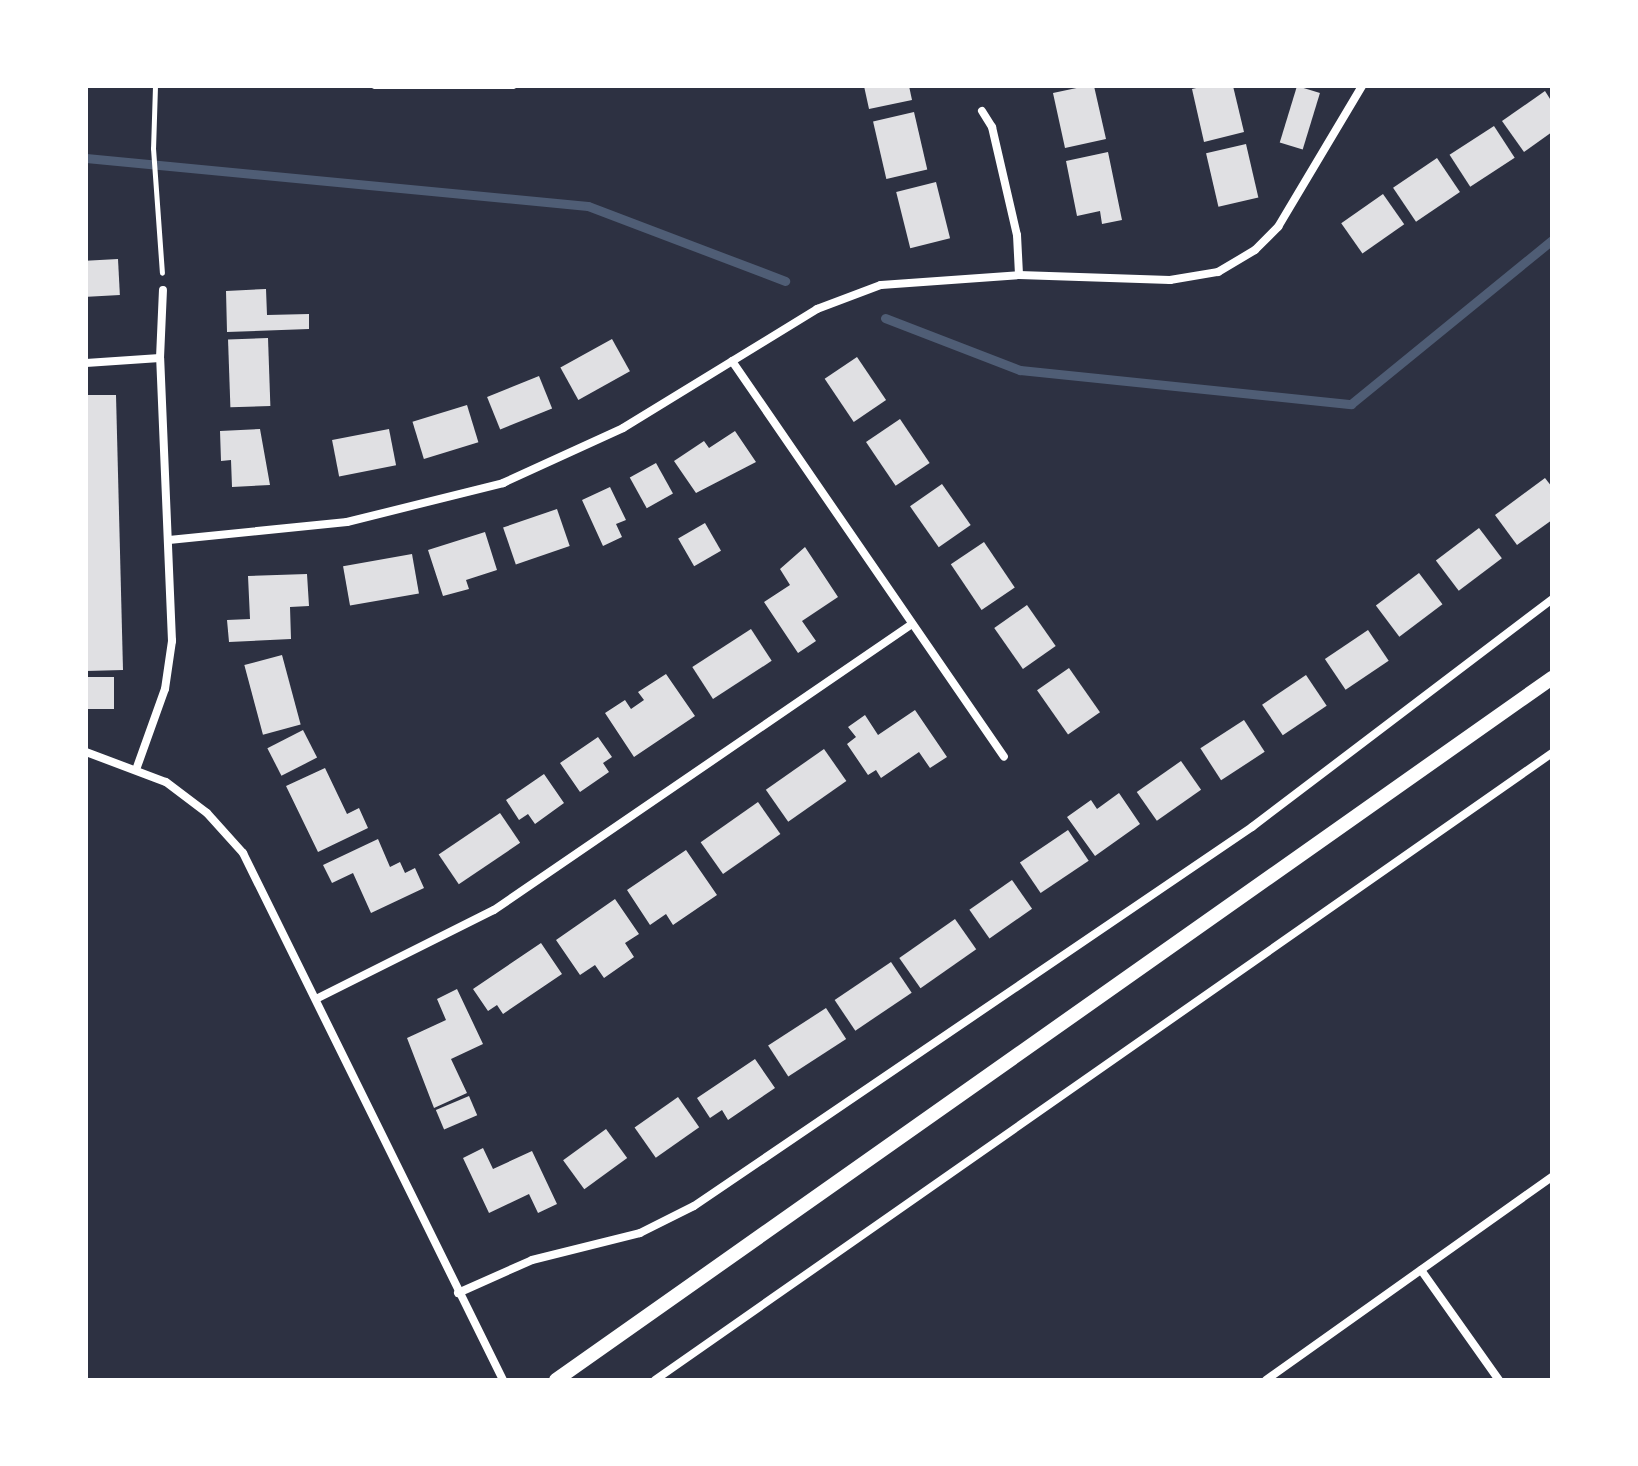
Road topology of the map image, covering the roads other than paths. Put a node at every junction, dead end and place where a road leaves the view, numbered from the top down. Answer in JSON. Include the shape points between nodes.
{"nodes":[{"id":1,"x":1362,"y":86,"type":"edge"},
{"id":2,"x":982,"y":111,"type":"dead end"},
{"id":3,"x":1019,"y":275,"type":"junction"},
{"id":4,"x":163,"y":290,"type":"road end"},
{"id":5,"x":160,"y":358,"type":"junction"},
{"id":6,"x":732,"y":361,"type":"junction"},
{"id":7,"x":86,"y":363,"type":"edge"},
{"id":8,"x":169,"y":540,"type":"junction"},
{"id":9,"x":1552,"y":599,"type":"edge"},
{"id":10,"x":912,"y":624,"type":"junction"},
{"id":11,"x":1552,"y":678,"type":"edge"},
{"id":12,"x":86,"y":752,"type":"edge"},
{"id":13,"x":1552,"y":753,"type":"edge"},
{"id":14,"x":1004,"y":757,"type":"dead end"},
{"id":15,"x":137,"y":767,"type":"junction"},
{"id":16,"x":316,"y":999,"type":"junction"},
{"id":17,"x":1552,"y":1177,"type":"edge"},
{"id":18,"x":1421,"y":1270,"type":"junction"},
{"id":19,"x":458,"y":1293,"type":"junction"},
{"id":20,"x":503,"y":1380,"type":"edge"},
{"id":21,"x":556,"y":1380,"type":"edge"},
{"id":22,"x":655,"y":1380,"type":"edge"},
{"id":23,"x":1266,"y":1380,"type":"edge"},
{"id":24,"x":1499,"y":1380,"type":"edge"}],
"edges":[{"from":1,"to":3,"type":"street","via":[[1278,227],[1237,263],[1170,280]]},
{"from":2,"to":3,"type":"street","via":[[992,127],[1017,235]]},
{"from":3,"to":6,"type":"street","via":[[881,285],[817,309]]},
{"from":4,"to":5,"type":"street"},
{"from":5,"to":7,"type":"street"},
{"from":5,"to":8,"type":"street"},
{"from":6,"to":8,"type":"street","via":[[587,447],[503,483],[347,522]]},
{"from":6,"to":10,"type":"street"},
{"from":8,"to":15,"type":"street","via":[[170,666]]},
{"from":9,"to":19,"type":"street","via":[[1252,827],[694,1206],[640,1233],[532,1260]]},
{"from":10,"to":14,"type":"street"},
{"from":10,"to":16,"type":"street","via":[[494,910]]},
{"from":11,"to":21,"type":"street"},
{"from":12,"to":15,"type":"street"},
{"from":13,"to":22,"type":"street"},
{"from":15,"to":16,"type":"street","via":[[186,795],[243,853]]},
{"from":16,"to":19,"type":"street"},
{"from":17,"to":18,"type":"street"},
{"from":18,"to":23,"type":"street"},
{"from":18,"to":24,"type":"street"},
{"from":19,"to":20,"type":"street"}]}
